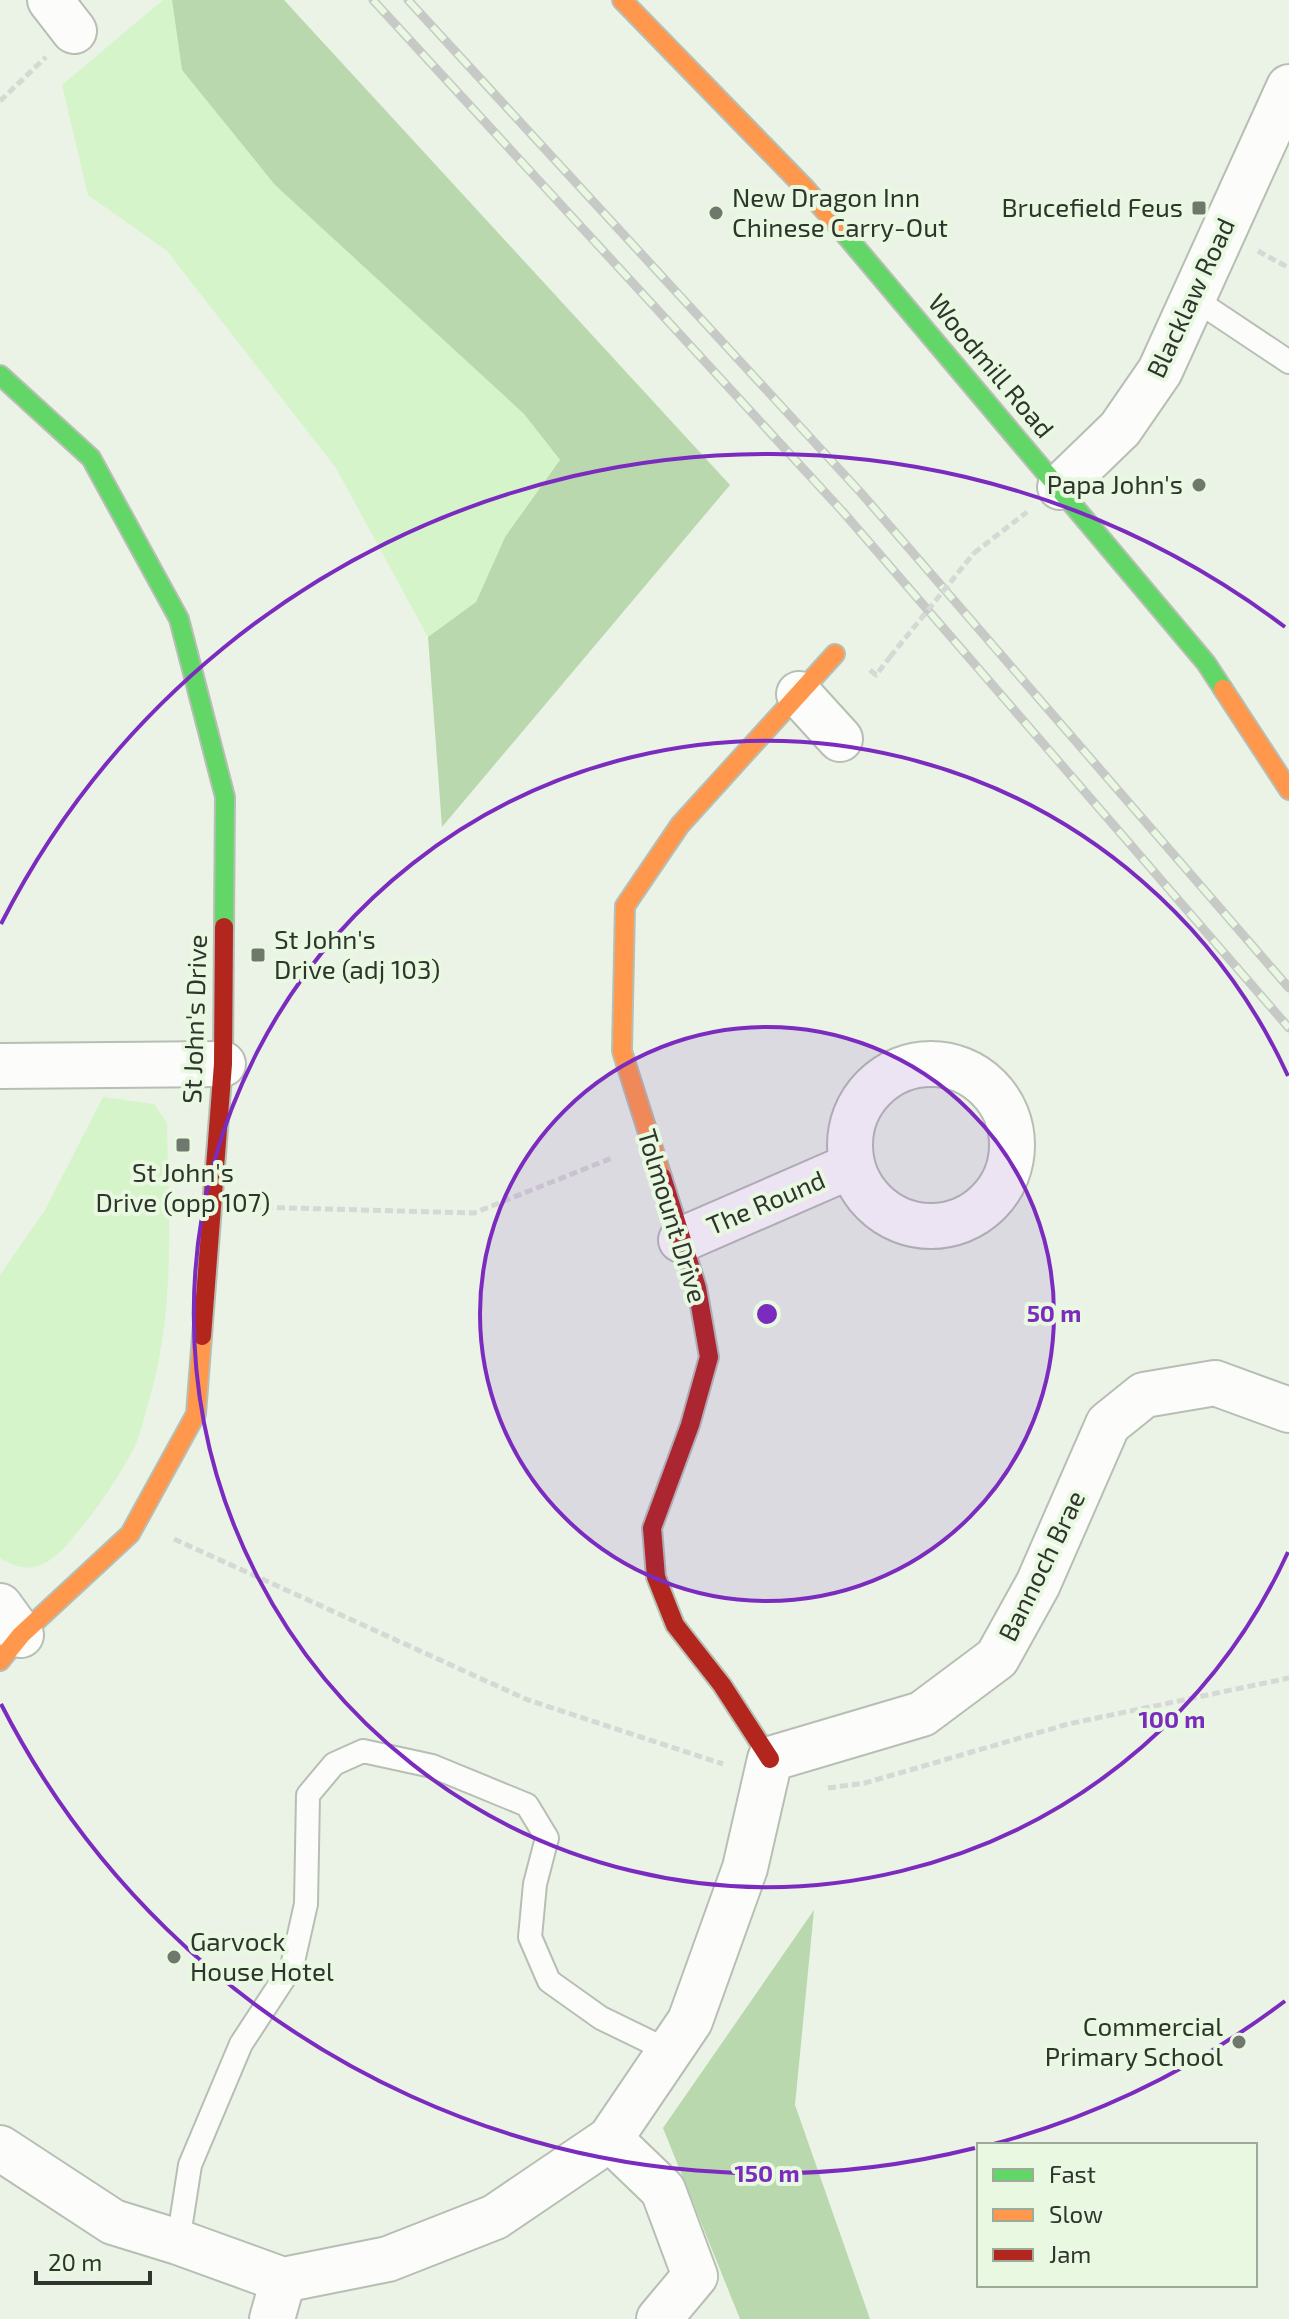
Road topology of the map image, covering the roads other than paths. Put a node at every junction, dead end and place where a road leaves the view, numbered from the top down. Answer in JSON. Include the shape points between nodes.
{"nodes":[{"id":1,"x":622,"y":0,"type":"edge"},
{"id":2,"x":1289,"y":87,"type":"edge"},
{"id":3,"x":1193,"y":298,"type":"junction"},
{"id":4,"x":1289,"y":362,"type":"edge"},
{"id":5,"x":0,"y":375,"type":"edge"},
{"id":6,"x":1060,"y":487,"type":"junction"},
{"id":7,"x":835,"y":654,"type":"dead end"},
{"id":8,"x":799,"y":694,"type":"junction"},
{"id":9,"x":840,"y":739,"type":"dead end"},
{"id":10,"x":1289,"y":790,"type":"edge"},
{"id":11,"x":223,"y":1064,"type":"junction"},
{"id":12,"x":0,"y":1066,"type":"edge"},
{"id":13,"x":851,"y":1166,"type":"dead end"},
{"id":14,"x":681,"y":1240,"type":"junction"},
{"id":15,"x":1289,"y":1410,"type":"edge"},
{"id":16,"x":7,"y":1634,"type":"edge"},
{"id":17,"x":770,"y":1759,"type":"junction"},
{"id":18,"x":669,"y":2051,"type":"junction"},
{"id":19,"x":610,"y":2139,"type":"junction"},
{"id":20,"x":0,"y":2148,"type":"edge"},
{"id":21,"x":178,"y":2242,"type":"junction"},
{"id":22,"x":278,"y":2300,"type":"edge"},
{"id":23,"x":659,"y":2319,"type":"edge"}],
"edges":[{"from":1,"to":6,"type":"street","name":"Woodmill Road","via":[[805,188]]},
{"from":2,"to":3,"type":"street","name":"Blacklaw Road"},
{"from":3,"to":4,"type":"lane"},
{"from":3,"to":6,"type":"street","name":"Blacklaw Road","via":[[1160,371],[1120,429]]},
{"from":5,"to":11,"type":"street","name":"St John's Drive","via":[[91,458],[179,619],[225,797]]},
{"from":6,"to":10,"type":"street","name":"Woodmill Road","via":[[1206,663]]},
{"from":7,"to":8,"type":"street","name":"Tolmount Drive"},
{"from":8,"to":9,"type":"street"},
{"from":8,"to":14,"type":"street","name":"Tolmount Drive","via":[[680,825],[625,906],[622,1051]]},
{"from":11,"to":12,"type":"street"},
{"from":11,"to":16,"type":"street","name":"St John's Drive","via":[[196,1414],[130,1534]]},
{"from":13,"to":14,"type":"street","name":"The Round"},
{"from":14,"to":17,"type":"street","name":"Tolmount Drive","via":[[697,1288],[709,1357],[652,1528],[656,1577],[675,1625]]},
{"from":15,"to":17,"type":"street","name":"Bannoch Brae","via":[[1215,1383],[1144,1395],[1108,1424],[1038,1584],[997,1658],[922,1714]]},
{"from":17,"to":18,"type":"street","via":[[745,1868],[690,2021]]},
{"from":18,"to":19,"type":"street"},
{"from":18,"to":21,"type":"lane","via":[[601,2018],[549,1981],[530,1937],[535,1884],[547,1838],[527,1805],[432,1766],[363,1751],[334,1764],[308,1795],[306,1904],[292,1966],[241,2044],[190,2165]]},
{"from":19,"to":22,"type":"street","via":[[495,2217]]},
{"from":19,"to":23,"type":"street","via":[[663,2190],[695,2276]]},
{"from":20,"to":21,"type":"street","via":[[113,2222]]},
{"from":21,"to":22,"type":"street"}]}
